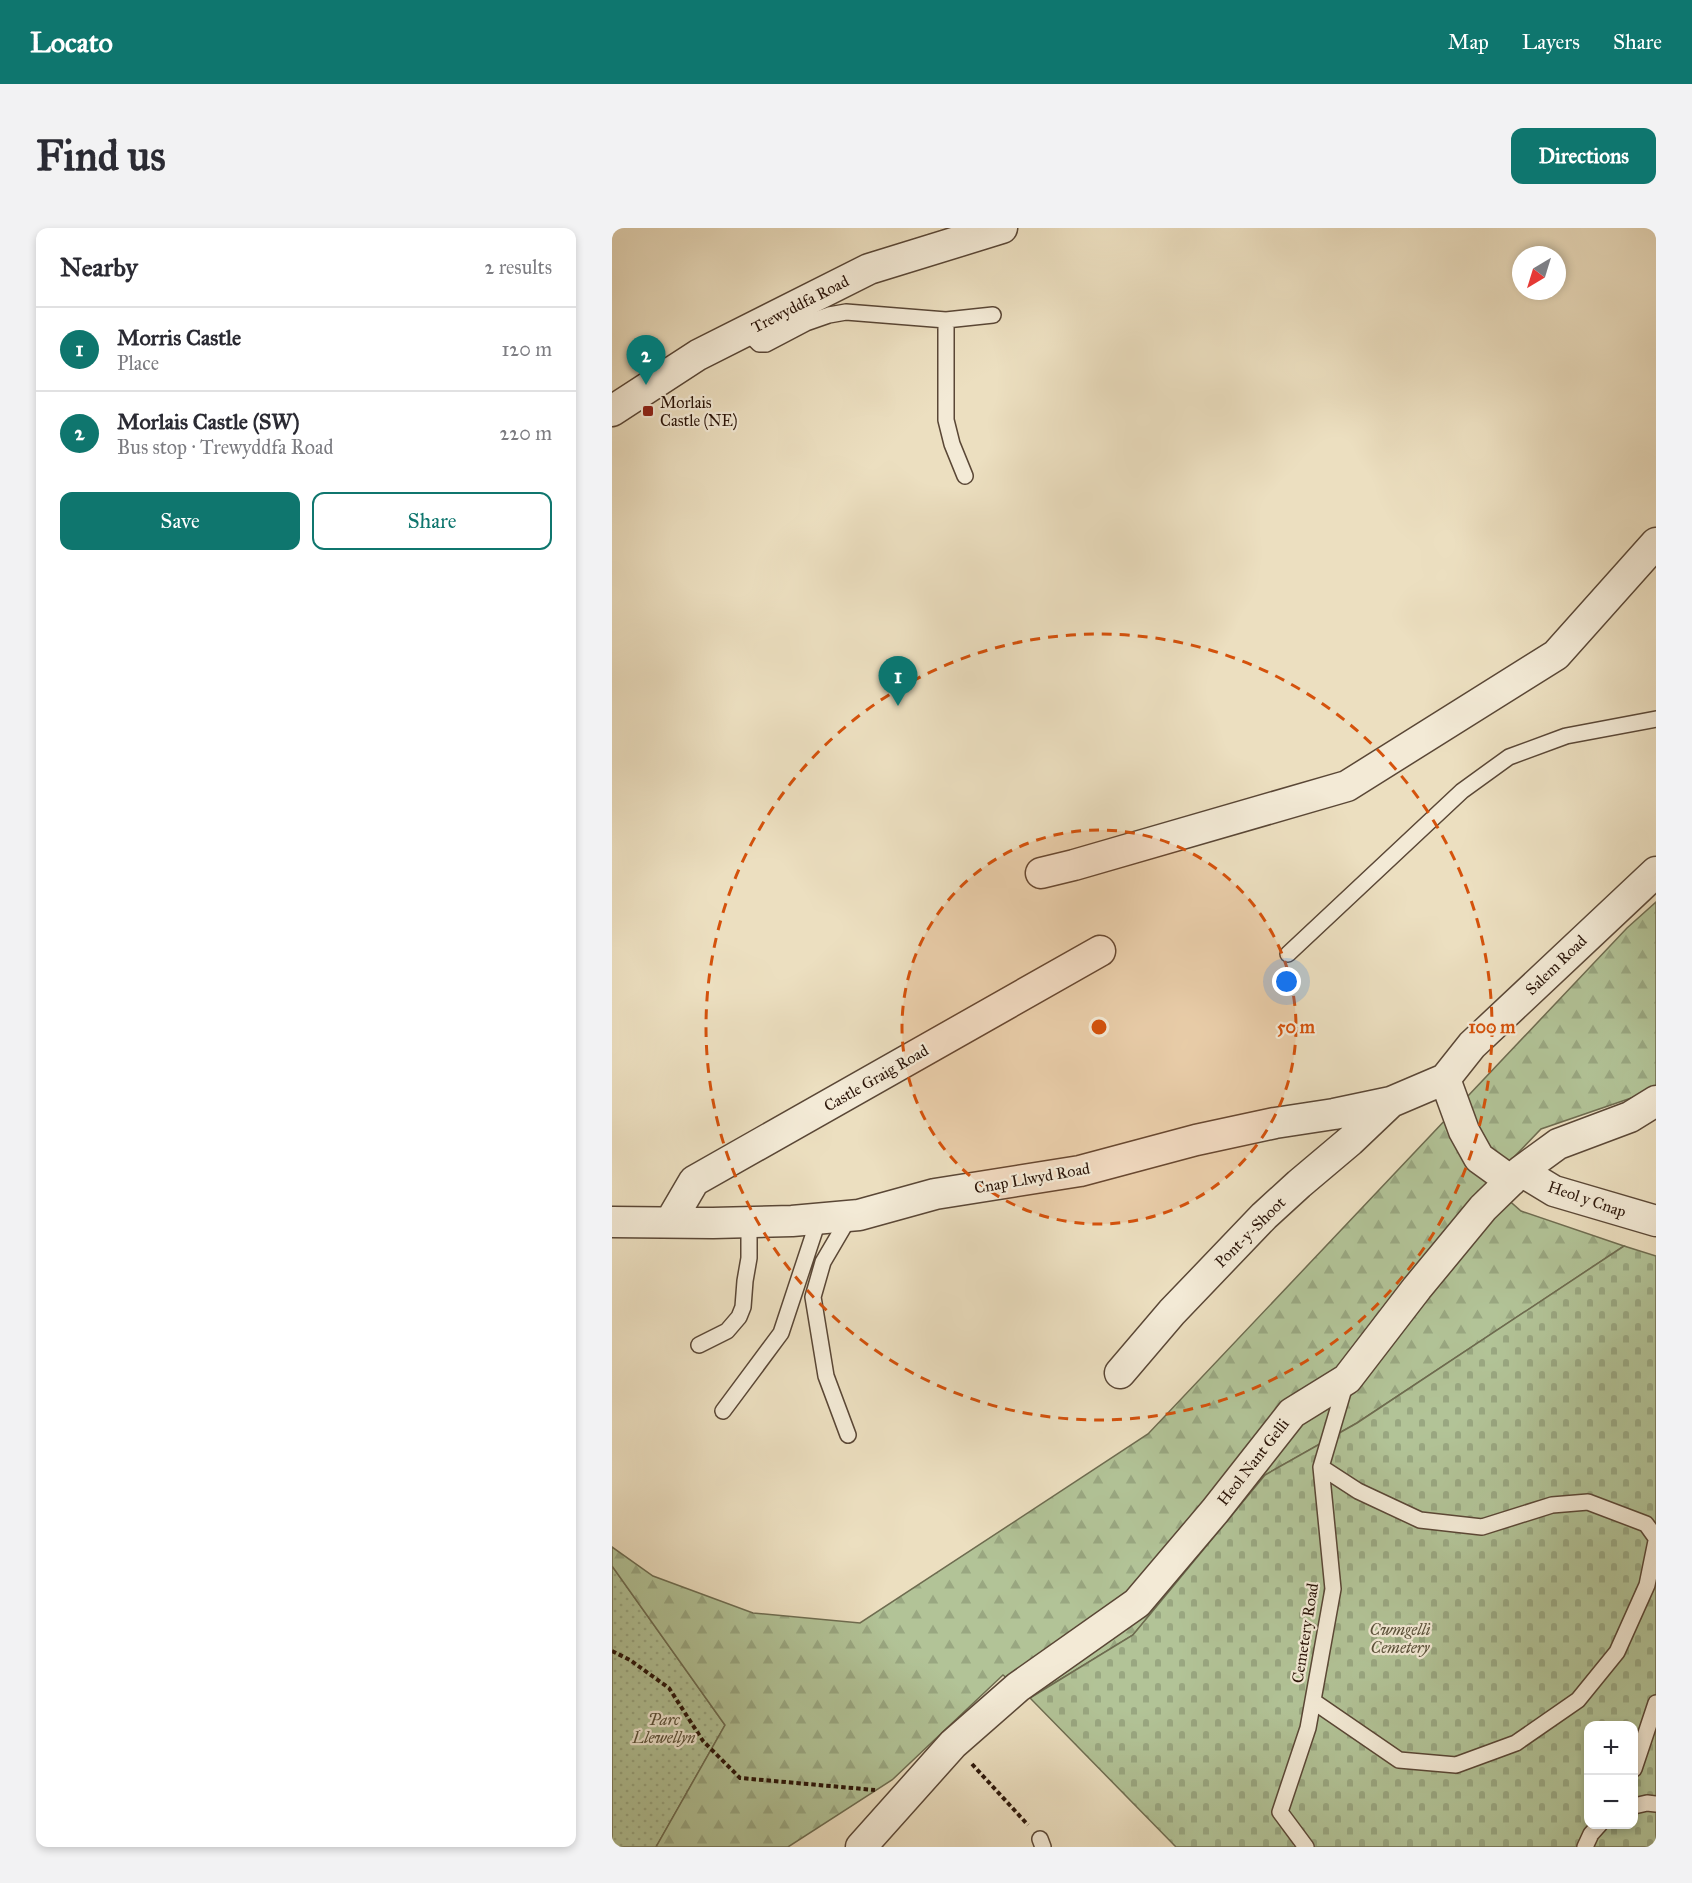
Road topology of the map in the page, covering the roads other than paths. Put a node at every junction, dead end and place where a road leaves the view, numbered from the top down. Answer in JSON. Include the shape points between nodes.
{"nodes":[{"id":1,"x":1002,"y":228,"type":"edge"},
{"id":2,"x":993,"y":315,"type":"dead end"},
{"id":3,"x":946,"y":320,"type":"junction"},
{"id":4,"x":746,"y":331,"type":"junction"},
{"id":5,"x":612,"y":411,"type":"edge"},
{"id":6,"x":965,"y":476,"type":"dead end"},
{"id":7,"x":1656,"y":543,"type":"edge"},
{"id":8,"x":1656,"y":719,"type":"edge"},
{"id":9,"x":1656,"y":872,"type":"edge"},
{"id":10,"x":1041,"y":873,"type":"dead end"},
{"id":11,"x":1100,"y":951,"type":"dead end"},
{"id":12,"x":1288,"y":954,"type":"dead end"},
{"id":13,"x":1451,"y":1078,"type":"junction"},
{"id":14,"x":1656,"y":1101,"type":"edge"},
{"id":15,"x":1391,"y":1102,"type":"junction"},
{"id":16,"x":1516,"y":1176,"type":"junction"},
{"id":17,"x":850,"y":1216,"type":"junction"},
{"id":18,"x":819,"y":1218,"type":"junction"},
{"id":19,"x":1656,"y":1221,"type":"edge"},
{"id":20,"x":612,"y":1222,"type":"edge"},
{"id":21,"x":670,"y":1222,"type":"junction"},
{"id":22,"x":749,"y":1222,"type":"junction"},
{"id":23,"x":699,"y":1345,"type":"dead end"},
{"id":24,"x":1119,"y":1373,"type":"dead end"},
{"id":25,"x":1347,"y":1379,"type":"junction"},
{"id":26,"x":723,"y":1411,"type":"dead end"},
{"id":27,"x":848,"y":1435,"type":"dead end"},
{"id":28,"x":1321,"y":1467,"type":"junction"},
{"id":29,"x":1656,"y":1539,"type":"edge"},
{"id":30,"x":1313,"y":1701,"type":"junction"},
{"id":31,"x":1656,"y":1703,"type":"edge"},
{"id":32,"x":1638,"y":1757,"type":"edge"},
{"id":33,"x":1656,"y":1804,"type":"edge"},
{"id":34,"x":1638,"y":1805,"type":"edge"},
{"id":35,"x":1596,"y":1829,"type":"edge"},
{"id":36,"x":861,"y":1847,"type":"edge"},
{"id":37,"x":1306,"y":1847,"type":"edge"},
{"id":38,"x":1585,"y":1847,"type":"edge"}],
"edges":[{"from":1,"to":4,"type":"street","name":"Trewyddfa Road","via":[[869,268]]},
{"from":2,"to":3,"type":"lane"},
{"from":3,"to":4,"type":"lane","via":[[846,312],[807,323],[766,344],[759,344]]},
{"from":3,"to":6,"type":"lane","via":[[946,420]]},
{"from":4,"to":5,"type":"street","name":"Trewyddfa Road","via":[[698,355]]},
{"from":7,"to":10,"type":"street","via":[[1556,655],[1347,786]]},
{"from":8,"to":12,"type":"lane","via":[[1566,736],[1509,757],[1462,791]]},
{"from":9,"to":13,"type":"street","name":"Salem Road","via":[[1472,1045]]},
{"from":11,"to":21,"type":"street","name":"Castle Graig Road","via":[[694,1181]]},
{"from":13,"to":15,"type":"street","name":"Cnap Llwyd Road"},
{"from":13,"to":16,"type":"street","name":"Heol y Cnap","via":[[1464,1131],[1479,1158]]},
{"from":14,"to":16,"type":"street","name":"Heol Nant Gelli","via":[[1630,1117],[1558,1144]]},
{"from":15,"to":17,"type":"street","name":"Cnap Llwyd Road","via":[[1275,1123],[1080,1171],[935,1194]]},
{"from":15,"to":24,"type":"street","name":"Pont-y-Shoot","via":[[1264,1216]]},
{"from":16,"to":19,"type":"street","name":"Heol y Cnap"},
{"from":16,"to":25,"type":"street","name":"Heol Nant Gelli","via":[[1476,1217]]},
{"from":17,"to":18,"type":"street","name":"Cnap Llwyd Road"},
{"from":17,"to":27,"type":"lane","via":[[823,1262],[813,1297],[826,1376]]},
{"from":18,"to":22,"type":"street","name":"Cnap Llwyd Road"},
{"from":18,"to":26,"type":"lane","via":[[781,1332]]},
{"from":20,"to":21,"type":"street","name":"Cnap Llwyd Road"},
{"from":21,"to":22,"type":"street","name":"Cnap Llwyd Road"},
{"from":22,"to":23,"type":"lane","via":[[749,1258],[739,1317],[727,1330]]},
{"from":25,"to":28,"type":"lane","name":"Cemetery Road"},
{"from":25,"to":36,"type":"street","name":"Heol Nant Gelli","via":[[1292,1413],[1137,1603],[1018,1688],[953,1744]]},
{"from":28,"to":29,"type":"lane","via":[[1358,1491],[1420,1520],[1482,1527],[1552,1505],[1588,1502],[1646,1524]]},
{"from":28,"to":30,"type":"lane","name":"Cemetery Road","via":[[1333,1589]]},
{"from":29,"to":30,"type":"lane","via":[[1647,1585],[1617,1652],[1578,1700],[1516,1743],[1456,1765],[1399,1760]]},
{"from":30,"to":37,"type":"lane","name":"Cemetery Road","via":[[1280,1812]]},
{"from":31,"to":32,"type":"lane"},
{"from":33,"to":34,"type":"lane"},
{"from":35,"to":38,"type":"lane"}]}
